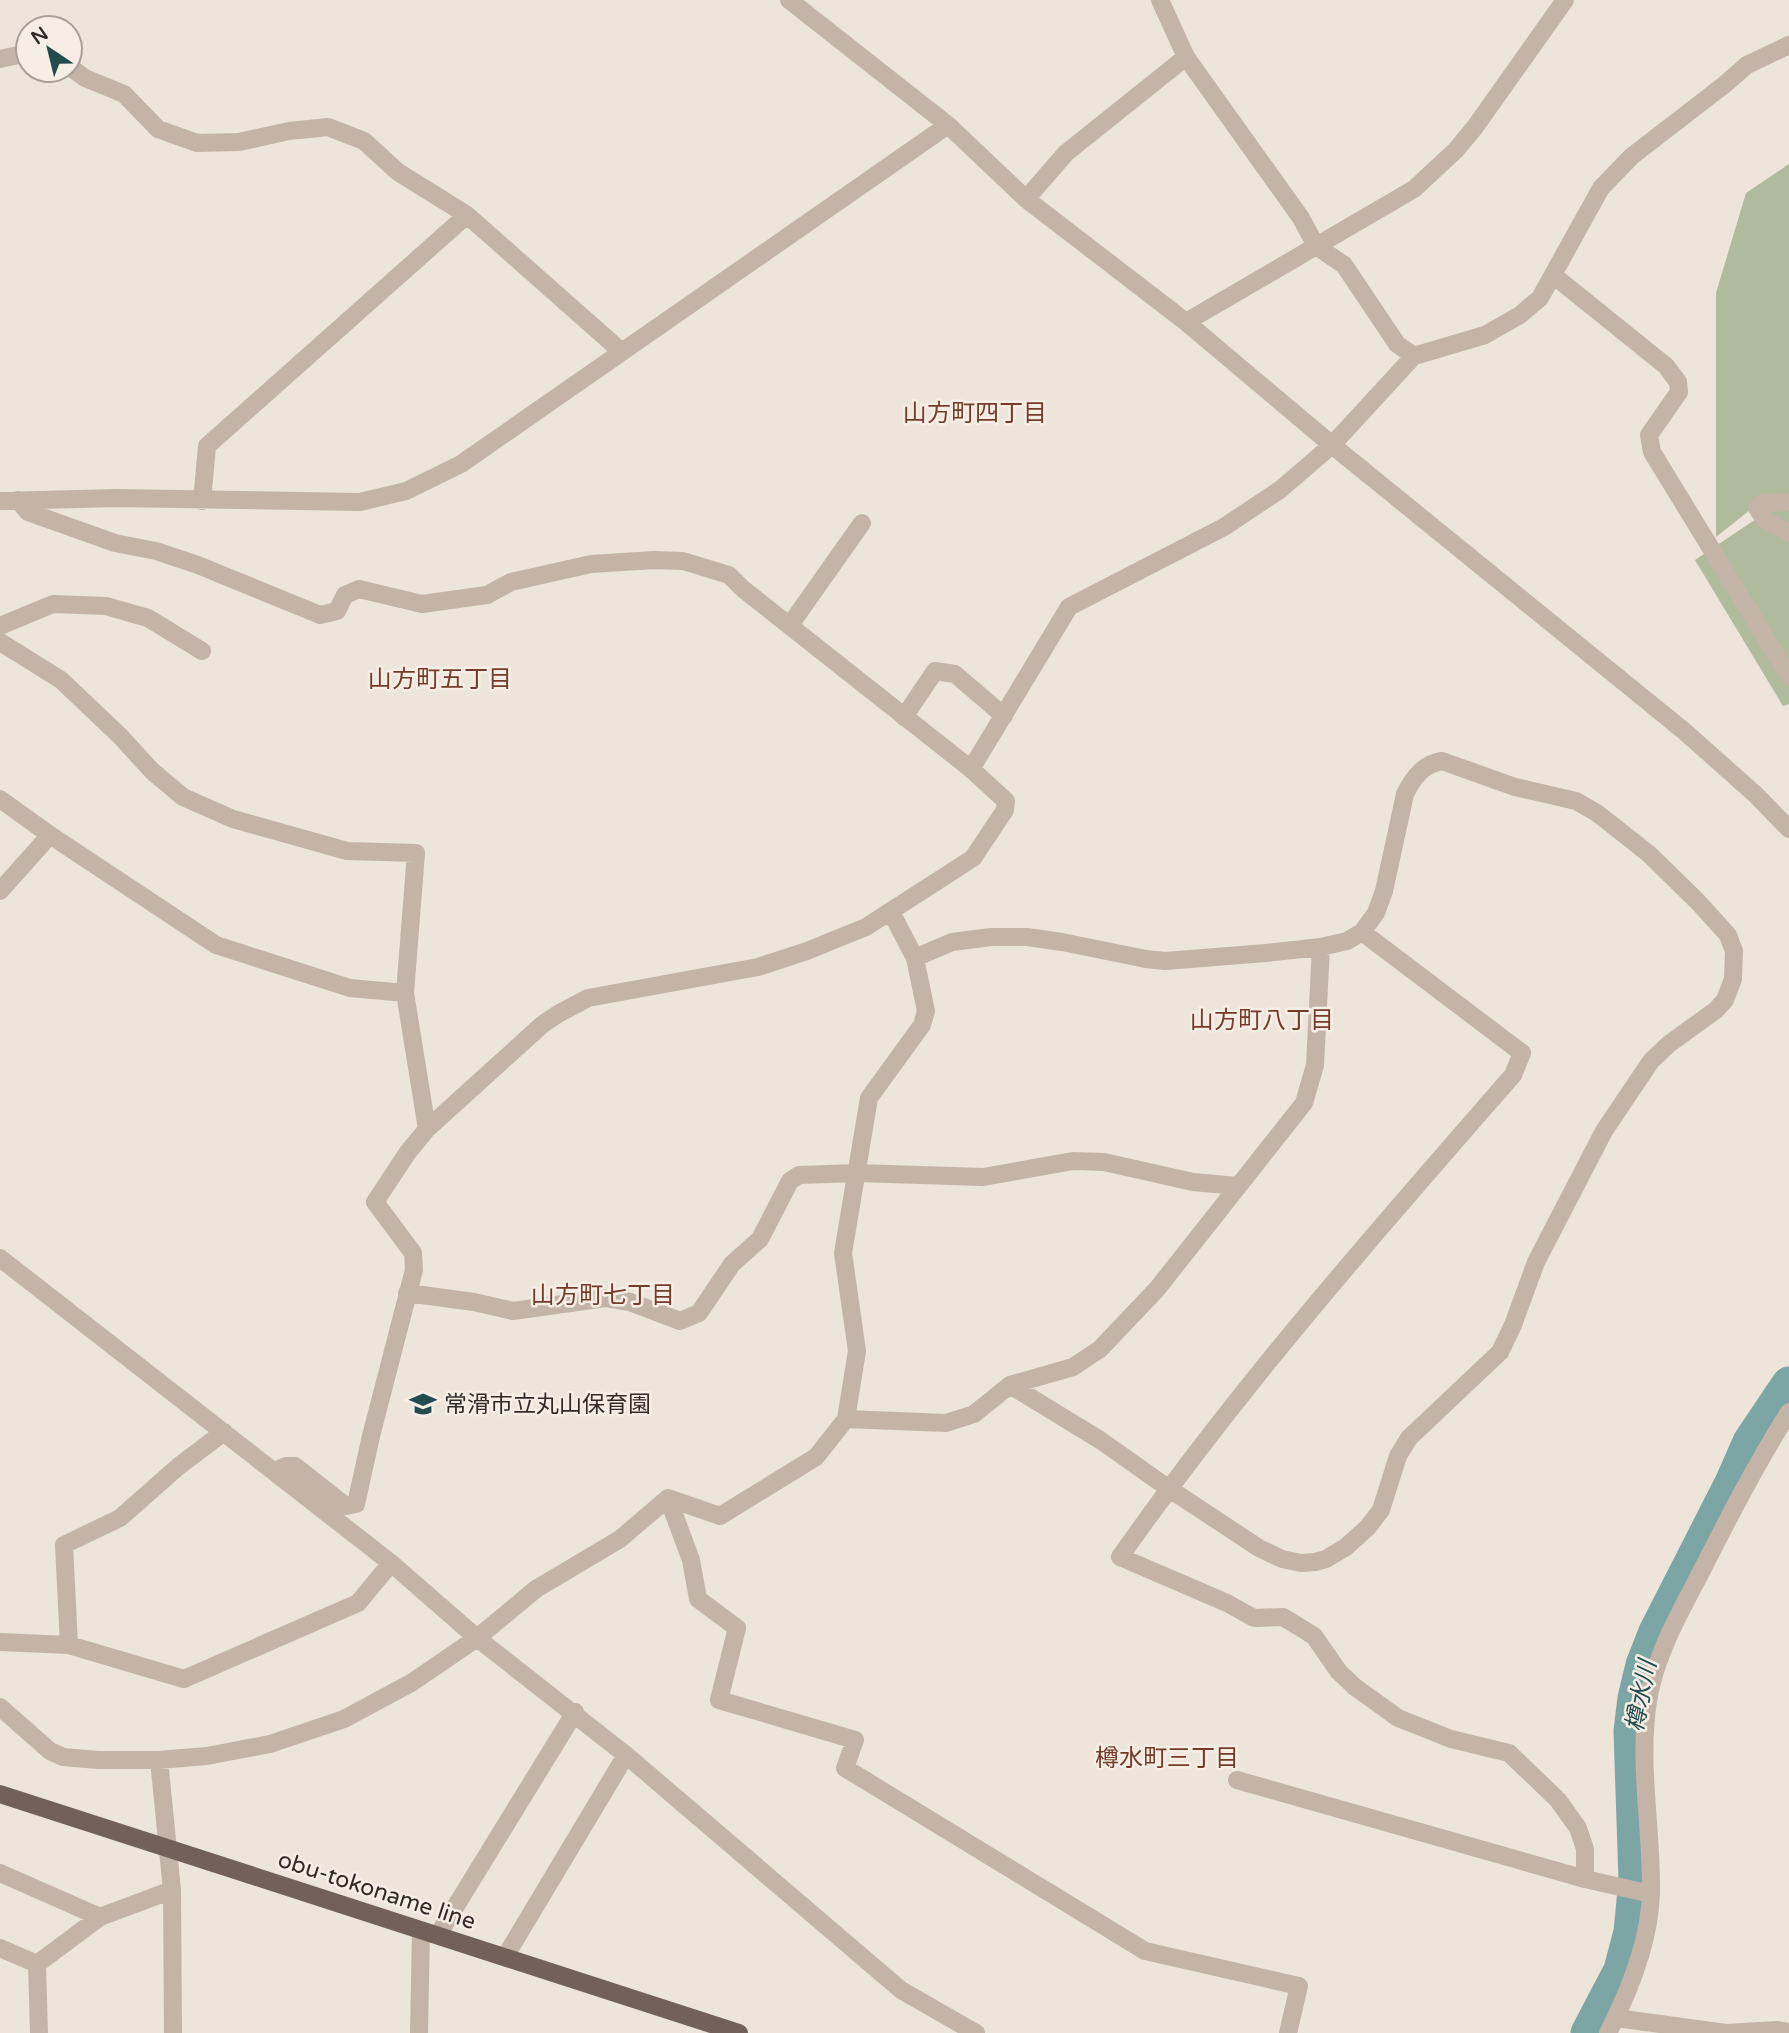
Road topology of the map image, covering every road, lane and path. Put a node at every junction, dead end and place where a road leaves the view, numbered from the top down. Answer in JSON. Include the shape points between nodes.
{"nodes":[{"id":1,"x":1160,"y":0,"type":"edge"},
{"id":2,"x":1564,"y":0,"type":"edge"},
{"id":3,"x":793,"y":1,"type":"edge"},
{"id":4,"x":1789,"y":45,"type":"edge"},
{"id":5,"x":1186,"y":57,"type":"junction"},
{"id":6,"x":84,"y":77,"type":"edge"},
{"id":7,"x":948,"y":125,"type":"junction"},
{"id":8,"x":1026,"y":198,"type":"junction"},
{"id":9,"x":467,"y":215,"type":"junction"},
{"id":10,"x":1316,"y":246,"type":"junction"},
{"id":11,"x":1553,"y":275,"type":"junction"},
{"id":12,"x":1186,"y":322,"type":"junction"},
{"id":13,"x":621,"y":352,"type":"junction"},
{"id":14,"x":1415,"y":356,"type":"junction"},
{"id":15,"x":1332,"y":445,"type":"junction"},
{"id":16,"x":18,"y":500,"type":"junction"},
{"id":17,"x":0,"y":501,"type":"edge"},
{"id":18,"x":202,"y":501,"type":"junction"},
{"id":19,"x":1789,"y":502,"type":"edge"},
{"id":20,"x":862,"y":523,"type":"dead end"},
{"id":21,"x":1789,"y":533,"type":"edge"},
{"id":22,"x":790,"y":625,"type":"junction"},
{"id":23,"x":0,"y":626,"type":"edge"},
{"id":24,"x":0,"y":642,"type":"edge"},
{"id":25,"x":202,"y":651,"type":"dead end"},
{"id":26,"x":1789,"y":676,"type":"edge"},
{"id":27,"x":904,"y":716,"type":"junction"},
{"id":28,"x":1004,"y":716,"type":"junction"},
{"id":29,"x":971,"y":769,"type":"junction"},
{"id":30,"x":0,"y":799,"type":"edge"},
{"id":31,"x":1789,"y":829,"type":"edge"},
{"id":32,"x":50,"y":835,"type":"junction"},
{"id":33,"x":0,"y":891,"type":"edge"},
{"id":34,"x":891,"y":912,"type":"junction"},
{"id":35,"x":1362,"y":932,"type":"junction"},
{"id":36,"x":1321,"y":947,"type":"junction"},
{"id":37,"x":915,"y":958,"type":"junction"},
{"id":38,"x":405,"y":993,"type":"junction"},
{"id":39,"x":427,"y":1129,"type":"junction"},
{"id":40,"x":857,"y":1173,"type":"junction"},
{"id":41,"x":1237,"y":1186,"type":"junction"},
{"id":42,"x":0,"y":1258,"type":"edge"},
{"id":43,"x":407,"y":1293,"type":"junction"},
{"id":44,"x":1010,"y":1385,"type":"junction"},
{"id":45,"x":1789,"y":1412,"type":"edge"},
{"id":46,"x":846,"y":1419,"type":"junction"},
{"id":47,"x":224,"y":1432,"type":"junction"},
{"id":48,"x":275,"y":1471,"type":"junction"},
{"id":49,"x":1168,"y":1489,"type":"junction"},
{"id":50,"x":667,"y":1498,"type":"junction"},
{"id":51,"x":391,"y":1563,"type":"junction"},
{"id":52,"x":477,"y":1638,"type":"junction"},
{"id":53,"x":0,"y":1642,"type":"edge"},
{"id":54,"x":69,"y":1645,"type":"junction"},
{"id":55,"x":0,"y":1707,"type":"edge"},
{"id":56,"x":575,"y":1713,"type":"junction"},
{"id":57,"x":626,"y":1755,"type":"junction"},
{"id":58,"x":159,"y":1760,"type":"junction"},
{"id":59,"x":1237,"y":1780,"type":"dead end"},
{"id":60,"x":0,"y":1794,"type":"edge"},
{"id":61,"x":169,"y":1849,"type":"junction"},
{"id":62,"x":0,"y":1873,"type":"edge"},
{"id":63,"x":1585,"y":1879,"type":"junction"},
{"id":64,"x":172,"y":1890,"type":"junction"},
{"id":65,"x":1650,"y":1894,"type":"junction"},
{"id":66,"x":100,"y":1917,"type":"junction"},
{"id":67,"x":430,"y":1932,"type":"junction"},
{"id":68,"x":0,"y":1948,"type":"edge"},
{"id":69,"x":505,"y":1957,"type":"junction"},
{"id":70,"x":37,"y":1964,"type":"junction"},
{"id":71,"x":1612,"y":2025,"type":"edge"},
{"id":72,"x":1789,"y":2032,"type":"edge"},
{"id":73,"x":39,"y":2033,"type":"edge"},
{"id":74,"x":173,"y":2033,"type":"edge"},
{"id":75,"x":419,"y":2033,"type":"edge"},
{"id":76,"x":739,"y":2033,"type":"edge"},
{"id":77,"x":976,"y":2033,"type":"edge"},
{"id":78,"x":1288,"y":2033,"type":"edge"}],
"edges":[{"from":1,"to":5,"type":"street"},
{"from":2,"to":10,"type":"street","via":[[1456,150],[1414,189]]},
{"from":3,"to":7,"type":"street"},
{"from":4,"to":11,"type":"street","via":[[1747,65],[1632,156],[1601,188]]},
{"from":5,"to":8,"type":"street","via":[[1066,153]]},
{"from":5,"to":10,"type":"street","via":[[1301,218]]},
{"from":6,"to":9,"type":"street","via":[[124,94],[158,129],[197,143],[239,142],[328,127],[364,141],[398,172]]},
{"from":7,"to":8,"type":"street"},
{"from":7,"to":13,"type":"street"},
{"from":8,"to":12,"type":"street"},
{"from":9,"to":13,"type":"street"},
{"from":9,"to":18,"type":"street","via":[[207,446]]},
{"from":10,"to":12,"type":"street"},
{"from":10,"to":14,"type":"street","via":[[1344,265],[1396,344]]},
{"from":11,"to":14,"type":"street","via":[[1540,298],[1520,315],[1485,335]]},
{"from":11,"to":26,"type":"street","via":[[1666,366],[1678,382],[1679,392],[1648,435],[1649,443]]},
{"from":12,"to":15,"type":"street"},
{"from":13,"to":18,"type":"street","via":[[461,464],[406,491],[359,502]]},
{"from":14,"to":15,"type":"street"},
{"from":15,"to":28,"type":"street","via":[[1281,489],[1224,527],[1069,607]]},
{"from":15,"to":31,"type":"street","via":[[1702,747]]},
{"from":16,"to":17,"type":"street"},
{"from":16,"to":18,"type":"street"},
{"from":16,"to":22,"type":"street","via":[[28,512],[198,565],[320,615],[337,611],[345,595],[359,589],[422,604],[487,595],[511,582],[591,564],[654,560],[683,561],[729,575]]},
{"from":19,"to":21,"type":"street","via":[[1762,503],[1757,508],[1764,519]]},
{"from":20,"to":22,"type":"street"},
{"from":22,"to":27,"type":"street"},
{"from":23,"to":25,"type":"street","via":[[53,604],[106,606],[148,618]]},
{"from":24,"to":38,"type":"street","via":[[61,680],[183,797],[233,819],[347,851],[415,853]]},
{"from":27,"to":28,"type":"street","via":[[935,671],[955,674]]},
{"from":27,"to":29,"type":"street"},
{"from":28,"to":29,"type":"street"},
{"from":29,"to":34,"type":"street","via":[[1006,802],[1005,810],[972,858]]},
{"from":30,"to":32,"type":"street"},
{"from":32,"to":33,"type":"street"},
{"from":32,"to":38,"type":"street","via":[[216,945],[350,988]]},
{"from":34,"to":37,"type":"street"},
{"from":34,"to":39,"type":"street","via":[[842,938],[765,965],[581,1001],[536,1030]]},
{"from":35,"to":36,"type":"street"},
{"from":35,"to":49,"type":"street","via":[[1522,1053],[1513,1074],[1339,1274]]},
{"from":35,"to":49,"type":"street","via":[[1384,891],[1411,782],[1425,768],[1442,761],[1515,787],[1576,801],[1621,831],[1649,853],[1728,935],[1734,951],[1733,979],[1722,1005],[1669,1044],[1642,1072],[1580,1174],[1536,1262],[1500,1352],[1409,1438],[1398,1456],[1381,1510],[1355,1540],[1315,1562],[1282,1559]]},
{"from":36,"to":37,"type":"street","via":[[1165,961],[1027,937],[991,937],[952,942]]},
{"from":36,"to":41,"type":"street","via":[[1315,1065],[1304,1103]]},
{"from":37,"to":40,"type":"street","via":[[926,1011],[922,1026],[869,1098]]},
{"from":38,"to":39,"type":"street"},
{"from":39,"to":43,"type":"street","via":[[375,1202],[413,1253],[414,1270]]},
{"from":40,"to":41,"type":"street","via":[[983,1177],[1073,1161],[1104,1162],[1193,1182]]},
{"from":40,"to":43,"type":"street","via":[[799,1175],[790,1181],[760,1239],[732,1264],[699,1313],[680,1321],[606,1298],[513,1311]]},
{"from":40,"to":46,"type":"street","via":[[843,1253],[857,1351]]},
{"from":41,"to":44,"type":"street","via":[[1157,1289],[1092,1357],[1049,1376]]},
{"from":42,"to":47,"type":"street"},
{"from":43,"to":48,"type":"street","via":[[356,1504],[346,1506],[295,1466]]},
{"from":44,"to":46,"type":"street","via":[[974,1414],[946,1423]]},
{"from":44,"to":49,"type":"street","via":[[1100,1440]]},
{"from":45,"to":65,"type":"street","via":[[1754,1467],[1657,1667],[1645,1731]]},
{"from":46,"to":50,"type":"street","via":[[816,1457],[720,1516]]},
{"from":47,"to":48,"type":"street"},
{"from":47,"to":54,"type":"street","via":[[120,1518],[64,1545]]},
{"from":48,"to":51,"type":"street"},
{"from":49,"to":63,"type":"street","via":[[1120,1557],[1254,1618],[1283,1617],[1314,1636],[1339,1672],[1398,1718],[1451,1739],[1509,1753],[1558,1800],[1578,1828],[1585,1849]]},
{"from":50,"to":52,"type":"street","via":[[620,1539],[537,1589]]},
{"from":50,"to":78,"type":"street","via":[[691,1560],[698,1599],[737,1628],[719,1700],[855,1740],[845,1768],[1146,1951],[1299,1986]]},
{"from":51,"to":52,"type":"street"},
{"from":51,"to":54,"type":"street","via":[[358,1602],[184,1679]]},
{"from":52,"to":56,"type":"street"},
{"from":52,"to":58,"type":"street","via":[[344,1719],[253,1748]]},
{"from":53,"to":54,"type":"street"},
{"from":55,"to":58,"type":"street","via":[[63,1757]]},
{"from":56,"to":57,"type":"street"},
{"from":56,"to":67,"type":"street"},
{"from":57,"to":69,"type":"street"},
{"from":57,"to":77,"type":"street","via":[[901,1990]]},
{"from":58,"to":61,"type":"street"},
{"from":59,"to":63,"type":"street"},
{"from":60,"to":61,"type":"main road","name":"obu-tokoname line"},
{"from":61,"to":64,"type":"street"},
{"from":61,"to":67,"type":"main road","name":"obu-tokoname line"},
{"from":62,"to":66,"type":"street"},
{"from":63,"to":65,"type":"street"},
{"from":64,"to":66,"type":"street"},
{"from":64,"to":74,"type":"street"},
{"from":65,"to":71,"type":"street","via":[[1643,1947]]},
{"from":66,"to":70,"type":"street"},
{"from":67,"to":69,"type":"main road","name":"obu-tokoname line"},
{"from":67,"to":75,"type":"street"},
{"from":68,"to":70,"type":"street"},
{"from":69,"to":76,"type":"main road","name":"obu-tokoname line"},
{"from":70,"to":73,"type":"street"},
{"from":71,"to":72,"type":"street"}]}
